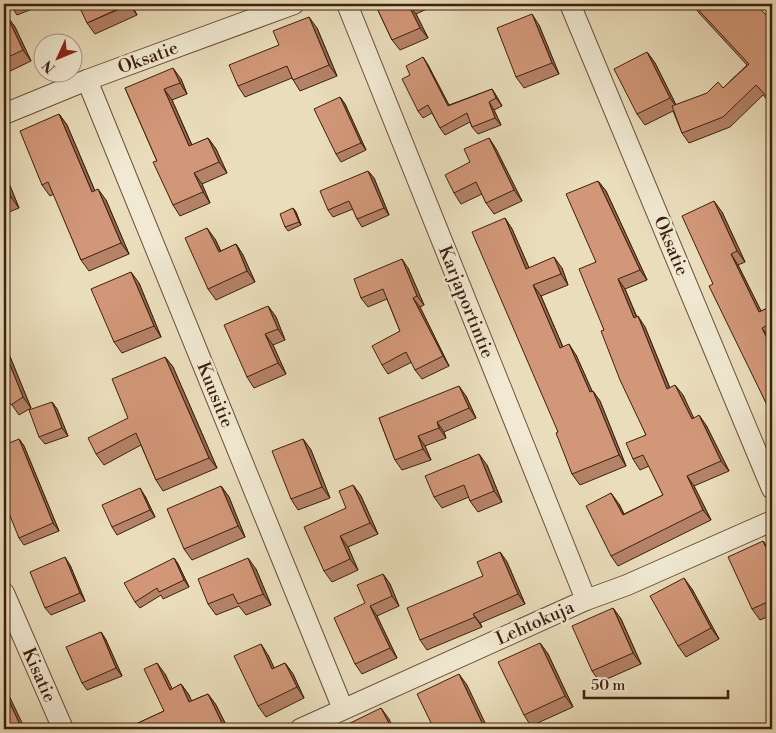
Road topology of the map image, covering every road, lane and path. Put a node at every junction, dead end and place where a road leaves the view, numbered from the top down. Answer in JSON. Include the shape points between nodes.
{"nodes":[{"id":1,"x":294,"y":4,"type":"edge"},
{"id":2,"x":347,"y":4,"type":"edge"},
{"id":3,"x":570,"y":4,"type":"edge"},
{"id":4,"x":87,"y":80,"type":"junction"},
{"id":5,"x":4,"y":114,"type":"edge"},
{"id":6,"x":772,"y":489,"type":"edge"},
{"id":7,"x":772,"y":521,"type":"edge"},
{"id":8,"x":4,"y":593,"type":"edge"},
{"id":9,"x":586,"y":600,"type":"junction"},
{"id":10,"x":343,"y":709,"type":"junction"},
{"id":11,"x":63,"y":729,"type":"edge"},
{"id":12,"x":300,"y":729,"type":"edge"}],
"edges":[{"from":1,"to":4,"type":"street","name":"Oksatie"},
{"from":2,"to":9,"type":"street","name":"Karjaportintie"},
{"from":3,"to":6,"type":"street","name":"Oksatie"},
{"from":4,"to":5,"type":"street","name":"Oksatie"},
{"from":4,"to":10,"type":"street","name":"Kuusitie"},
{"from":7,"to":9,"type":"street","name":"Lehtokuja"},
{"from":8,"to":11,"type":"street","name":"Kisatie"},
{"from":9,"to":10,"type":"street","name":"Lehtokuja"},
{"from":10,"to":12,"type":"street","name":"Lehtokuja"}]}
